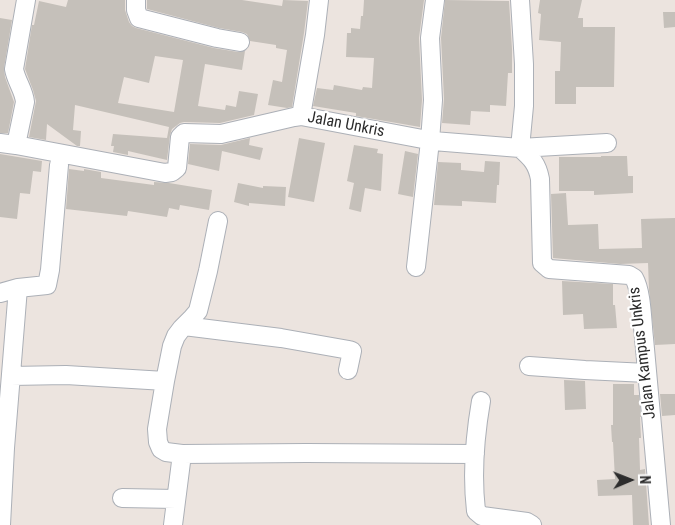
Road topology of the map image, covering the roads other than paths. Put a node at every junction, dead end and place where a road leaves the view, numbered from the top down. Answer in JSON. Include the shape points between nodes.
{"nodes":[{"id":1,"x":26,"y":0,"type":"edge"},
{"id":2,"x":136,"y":0,"type":"edge"},
{"id":3,"x":319,"y":0,"type":"edge"},
{"id":4,"x":435,"y":0,"type":"edge"},
{"id":5,"x":520,"y":0,"type":"edge"},
{"id":6,"x":240,"y":42,"type":"dead end"},
{"id":7,"x":301,"y":116,"type":"junction"},
{"id":8,"x":430,"y":141,"type":"junction"},
{"id":9,"x":607,"y":143,"type":"dead end"},
{"id":10,"x":8,"y":144,"type":"edge"},
{"id":11,"x":520,"y":148,"type":"junction"},
{"id":12,"x":60,"y":165,"type":"dead end"},
{"id":13,"x":218,"y":220,"type":"dead end"},
{"id":14,"x":416,"y":266,"type":"dead end"},
{"id":15,"x":18,"y":288,"type":"junction"},
{"id":16,"x":0,"y":293,"type":"edge"},
{"id":17,"x":184,"y":326,"type":"junction"},
{"id":18,"x":529,"y":366,"type":"dead end"},
{"id":19,"x":348,"y":370,"type":"dead end"},
{"id":20,"x":647,"y":373,"type":"junction"},
{"id":21,"x":11,"y":376,"type":"junction"},
{"id":22,"x":165,"y":381,"type":"junction"},
{"id":23,"x":481,"y":402,"type":"dead end"},
{"id":24,"x":182,"y":454,"type":"junction"},
{"id":25,"x":475,"y":454,"type":"junction"},
{"id":26,"x":122,"y":498,"type":"dead end"},
{"id":27,"x":176,"y":498,"type":"junction"},
{"id":28,"x":2,"y":525,"type":"edge"},
{"id":29,"x":173,"y":525,"type":"edge"},
{"id":30,"x":532,"y":525,"type":"edge"},
{"id":31,"x":661,"y":525,"type":"edge"}],
"edges":[{"from":1,"to":10,"type":"street","via":[[14,69],[25,102]]},
{"from":2,"to":6,"type":"street","via":[[139,18]]},
{"from":3,"to":7,"type":"street"},
{"from":4,"to":8,"type":"street","via":[[430,38],[433,100]]},
{"from":5,"to":11,"type":"street","via":[[524,106]]},
{"from":7,"to":8,"type":"street","name":"Jalan Unkris"},
{"from":7,"to":10,"type":"street","name":"Jalan Unkris","via":[[221,134],[184,134],[180,137],[177,168],[165,173]]},
{"from":8,"to":11,"type":"street","name":"Jalan Unkris"},
{"from":8,"to":14,"type":"street"},
{"from":9,"to":11,"type":"street","name":"Jalan Unkris"},
{"from":11,"to":20,"type":"street","name":"Jalan Kampus Unkris","via":[[538,168],[540,178],[542,263],[549,269],[634,278],[639,295]]},
{"from":12,"to":15,"type":"street","via":[[47,285]]},
{"from":13,"to":17,"type":"street","via":[[198,310]]},
{"from":15,"to":16,"type":"street"},
{"from":15,"to":21,"type":"street"},
{"from":17,"to":19,"type":"street","via":[[349,350],[352,355]]},
{"from":17,"to":22,"type":"street","via":[[172,346]]},
{"from":18,"to":20,"type":"street"},
{"from":20,"to":31,"type":"street","name":"Jalan Kampus Unkris"},
{"from":21,"to":22,"type":"street","via":[[66,375]]},
{"from":21,"to":28,"type":"street"},
{"from":22,"to":24,"type":"street","via":[[158,442],[166,452]]},
{"from":23,"to":25,"type":"street"},
{"from":24,"to":25,"type":"street"},
{"from":24,"to":27,"type":"street"},
{"from":25,"to":30,"type":"street","via":[[476,511],[482,516]]},
{"from":26,"to":27,"type":"street"},
{"from":27,"to":29,"type":"street"}]}
